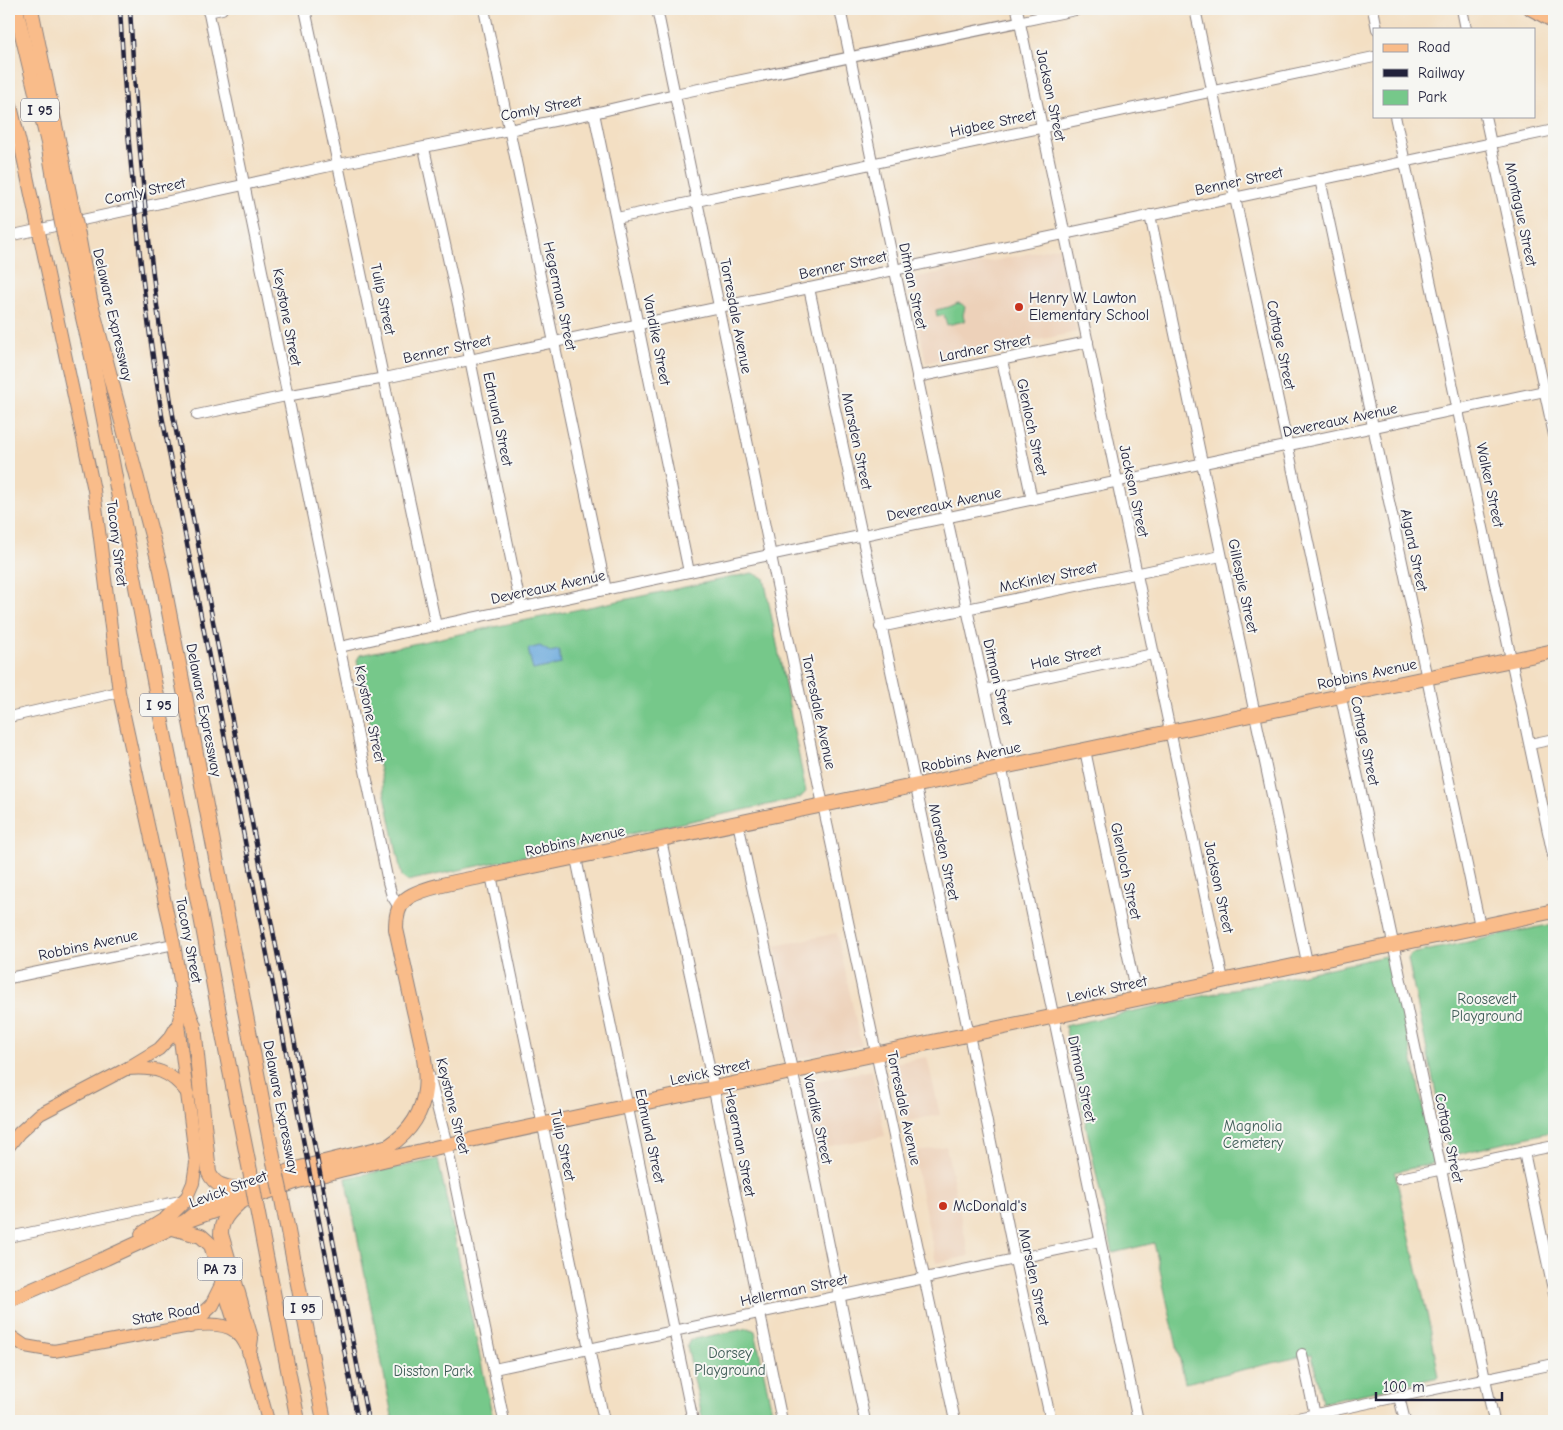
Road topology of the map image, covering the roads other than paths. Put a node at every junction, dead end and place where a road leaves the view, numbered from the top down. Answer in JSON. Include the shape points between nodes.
{"nodes":[{"id":1,"x":16,"y":9,"type":"edge"},
{"id":2,"x":31,"y":9,"type":"edge"},
{"id":3,"x":222,"y":9,"type":"edge"},
{"id":4,"x":305,"y":9,"type":"edge"},
{"id":5,"x":484,"y":9,"type":"edge"},
{"id":6,"x":657,"y":9,"type":"edge"},
{"id":7,"x":840,"y":9,"type":"edge"},
{"id":8,"x":1017,"y":9,"type":"edge"},
{"id":9,"x":1080,"y":9,"type":"edge"},
{"id":10,"x":1195,"y":9,"type":"edge"},
{"id":11,"x":1372,"y":9,"type":"edge"},
{"id":12,"x":1462,"y":9,"type":"edge"},
{"id":13,"x":1530,"y":9,"type":"edge"},
{"id":14,"x":208,"y":10,"type":"edge"},
{"id":15,"x":1020,"y":21,"type":"junction"},
{"id":16,"x":1554,"y":22,"type":"edge"},
{"id":17,"x":1377,"y":28,"type":"edge"},
{"id":18,"x":1466,"y":28,"type":"edge"},
{"id":19,"x":850,"y":57,"type":"junction"},
{"id":20,"x":1373,"y":58,"type":"edge"},
{"id":21,"x":1212,"y":92,"type":"junction"},
{"id":22,"x":675,"y":94,"type":"junction"},
{"id":23,"x":9,"y":98,"type":"edge"},
{"id":24,"x":594,"y":113,"type":"junction"},
{"id":25,"x":1396,"y":118,"type":"edge"},
{"id":26,"x":1485,"y":118,"type":"edge"},
{"id":27,"x":1043,"y":128,"type":"junction"},
{"id":28,"x":510,"y":129,"type":"junction"},
{"id":29,"x":1554,"y":130,"type":"edge"},
{"id":30,"x":1490,"y":143,"type":"junction"},
{"id":31,"x":15,"y":144,"type":"edge"},
{"id":32,"x":424,"y":148,"type":"junction"},
{"id":33,"x":1405,"y":161,"type":"junction"},
{"id":34,"x":872,"y":163,"type":"junction"},
{"id":35,"x":339,"y":164,"type":"junction"},
{"id":36,"x":1320,"y":180,"type":"junction"},
{"id":37,"x":244,"y":186,"type":"junction"},
{"id":38,"x":1235,"y":197,"type":"junction"},
{"id":39,"x":698,"y":201,"type":"junction"},
{"id":40,"x":66,"y":210,"type":"junction"},
{"id":41,"x":1150,"y":215,"type":"junction"},
{"id":42,"x":617,"y":218,"type":"junction"},
{"id":43,"x":39,"y":230,"type":"junction"},
{"id":44,"x":1064,"y":234,"type":"junction"},
{"id":45,"x":9,"y":236,"type":"edge"},
{"id":46,"x":72,"y":237,"type":"junction"},
{"id":47,"x":895,"y":269,"type":"junction"},
{"id":48,"x":809,"y":288,"type":"junction"},
{"id":49,"x":718,"y":306,"type":"junction"},
{"id":50,"x":638,"y":324,"type":"junction"},
{"id":51,"x":554,"y":342,"type":"junction"},
{"id":52,"x":1088,"y":342,"type":"junction"},
{"id":53,"x":470,"y":359,"type":"junction"},
{"id":54,"x":1002,"y":360,"type":"junction"},
{"id":55,"x":917,"y":377,"type":"junction"},
{"id":56,"x":385,"y":378,"type":"junction"},
{"id":57,"x":1550,"y":390,"type":"edge"},
{"id":58,"x":286,"y":396,"type":"junction"},
{"id":59,"x":1457,"y":410,"type":"junction"},
{"id":60,"x":197,"y":415,"type":"dead end"},
{"id":61,"x":1373,"y":429,"type":"junction"},
{"id":62,"x":1554,"y":435,"type":"edge"},
{"id":63,"x":1287,"y":446,"type":"junction"},
{"id":64,"x":1202,"y":464,"type":"junction"},
{"id":65,"x":1117,"y":482,"type":"junction"},
{"id":66,"x":1032,"y":500,"type":"junction"},
{"id":67,"x":947,"y":518,"type":"junction"},
{"id":68,"x":862,"y":536,"type":"junction"},
{"id":69,"x":771,"y":555,"type":"junction"},
{"id":70,"x":1221,"y":556,"type":"junction"},
{"id":71,"x":690,"y":572,"type":"junction"},
{"id":72,"x":1136,"y":574,"type":"junction"},
{"id":73,"x":606,"y":590,"type":"junction"},
{"id":74,"x":521,"y":608,"type":"junction"},
{"id":75,"x":966,"y":609,"type":"junction"},
{"id":76,"x":436,"y":626,"type":"junction"},
{"id":77,"x":880,"y":627,"type":"junction"},
{"id":78,"x":340,"y":647,"type":"junction"},
{"id":79,"x":1554,"y":651,"type":"edge"},
{"id":80,"x":1153,"y":654,"type":"junction"},
{"id":81,"x":1512,"y":659,"type":"junction"},
{"id":82,"x":1427,"y":677,"type":"junction"},
{"id":83,"x":985,"y":690,"type":"junction"},
{"id":84,"x":119,"y":692,"type":"junction"},
{"id":85,"x":1340,"y":696,"type":"junction"},
{"id":86,"x":1256,"y":714,"type":"junction"},
{"id":87,"x":9,"y":717,"type":"edge"},
{"id":88,"x":1170,"y":731,"type":"junction"},
{"id":89,"x":1554,"y":739,"type":"edge"},
{"id":90,"x":1530,"y":744,"type":"junction"},
{"id":91,"x":1084,"y":750,"type":"junction"},
{"id":92,"x":1001,"y":767,"type":"junction"},
{"id":93,"x":914,"y":786,"type":"junction"},
{"id":94,"x":823,"y":805,"type":"junction"},
{"id":95,"x":738,"y":824,"type":"junction"},
{"id":96,"x":1551,"y":825,"type":"edge"},
{"id":97,"x":661,"y":840,"type":"junction"},
{"id":98,"x":576,"y":858,"type":"junction"},
{"id":99,"x":1554,"y":860,"type":"edge"},
{"id":100,"x":491,"y":875,"type":"junction"},
{"id":101,"x":399,"y":907,"type":"junction"},
{"id":102,"x":1554,"y":911,"type":"edge"},
{"id":103,"x":1480,"y":926,"type":"junction"},
{"id":104,"x":174,"y":944,"type":"junction"},
{"id":105,"x":1394,"y":945,"type":"junction"},
{"id":106,"x":1307,"y":962,"type":"junction"},
{"id":107,"x":9,"y":978,"type":"edge"},
{"id":108,"x":1223,"y":980,"type":"junction"},
{"id":109,"x":182,"y":994,"type":"junction"},
{"id":110,"x":1137,"y":999,"type":"junction"},
{"id":111,"x":1054,"y":1017,"type":"junction"},
{"id":112,"x":178,"y":1024,"type":"junction"},
{"id":113,"x":968,"y":1034,"type":"junction"},
{"id":114,"x":877,"y":1054,"type":"junction"},
{"id":115,"x":426,"y":1063,"type":"junction"},
{"id":116,"x":126,"y":1069,"type":"junction"},
{"id":117,"x":792,"y":1072,"type":"junction"},
{"id":118,"x":714,"y":1088,"type":"junction"},
{"id":119,"x":188,"y":1094,"type":"junction"},
{"id":120,"x":629,"y":1106,"type":"junction"},
{"id":121,"x":543,"y":1125,"type":"junction"},
{"id":122,"x":447,"y":1144,"type":"junction"},
{"id":123,"x":9,"y":1146,"type":"edge"},
{"id":124,"x":1554,"y":1146,"type":"edge"},
{"id":125,"x":1524,"y":1152,"type":"junction"},
{"id":126,"x":1440,"y":1170,"type":"junction"},
{"id":127,"x":1400,"y":1178,"type":"dead end"},
{"id":128,"x":239,"y":1195,"type":"junction"},
{"id":129,"x":186,"y":1199,"type":"junction"},
{"id":130,"x":173,"y":1228,"type":"junction"},
{"id":131,"x":9,"y":1237,"type":"edge"},
{"id":132,"x":1100,"y":1241,"type":"junction"},
{"id":133,"x":106,"y":1258,"type":"junction"},
{"id":134,"x":1014,"y":1260,"type":"junction"},
{"id":135,"x":924,"y":1278,"type":"junction"},
{"id":136,"x":224,"y":1281,"type":"junction"},
{"id":137,"x":1554,"y":1294,"type":"edge"},
{"id":138,"x":838,"y":1296,"type":"junction"},
{"id":139,"x":9,"y":1300,"type":"edge"},
{"id":140,"x":759,"y":1314,"type":"junction"},
{"id":141,"x":190,"y":1326,"type":"junction"},
{"id":142,"x":674,"y":1331,"type":"junction"},
{"id":143,"x":239,"y":1334,"type":"junction"},
{"id":144,"x":9,"y":1335,"type":"edge"},
{"id":145,"x":589,"y":1350,"type":"junction"},
{"id":146,"x":249,"y":1352,"type":"junction"},
{"id":147,"x":1302,"y":1354,"type":"dead end"},
{"id":148,"x":1554,"y":1364,"type":"edge"},
{"id":149,"x":494,"y":1369,"type":"junction"},
{"id":150,"x":1485,"y":1379,"type":"junction"},
{"id":151,"x":1400,"y":1397,"type":"junction"},
{"id":152,"x":1315,"y":1418,"type":"edge"},
{"id":153,"x":268,"y":1421,"type":"edge"},
{"id":154,"x":298,"y":1421,"type":"edge"},
{"id":155,"x":324,"y":1421,"type":"edge"},
{"id":156,"x":504,"y":1421,"type":"edge"},
{"id":157,"x":604,"y":1421,"type":"edge"},
{"id":158,"x":693,"y":1421,"type":"edge"},
{"id":159,"x":782,"y":1421,"type":"edge"},
{"id":160,"x":865,"y":1421,"type":"edge"},
{"id":161,"x":955,"y":1421,"type":"edge"},
{"id":162,"x":1050,"y":1421,"type":"edge"},
{"id":163,"x":1138,"y":1421,"type":"edge"},
{"id":164,"x":1284,"y":1421,"type":"edge"},
{"id":165,"x":1405,"y":1421,"type":"edge"},
{"id":166,"x":1494,"y":1421,"type":"edge"}],
"edges":[{"from":1,"to":40,"type":"highway","name":"Delaware Expressway","number":"I 95"},
{"from":2,"to":40,"type":"highway","name":"Delaware Expressway","number":"I 95"},
{"from":3,"to":14,"type":"street"},
{"from":4,"to":35,"type":"street","name":"Tulip Street"},
{"from":5,"to":28,"type":"street","name":"Hegerman Street"},
{"from":6,"to":22,"type":"street","name":"Torresdale Avenue"},
{"from":7,"to":19,"type":"street","name":"Ditman Street"},
{"from":8,"to":15,"type":"street","name":"Jackson Street"},
{"from":9,"to":15,"type":"street","name":"Comly Street"},
{"from":10,"to":21,"type":"street","name":"Cottage Street"},
{"from":11,"to":17,"type":"street"},
{"from":12,"to":18,"type":"street"},
{"from":13,"to":16,"type":"main road"},
{"from":14,"to":37,"type":"street","name":"Keystone Street"},
{"from":15,"to":19,"type":"street","name":"Comly Street"},
{"from":15,"to":27,"type":"street","name":"Jackson Street"},
{"from":19,"to":22,"type":"street","name":"Comly Street"},
{"from":19,"to":34,"type":"street","name":"Ditman Street"},
{"from":20,"to":21,"type":"street","name":"Higbee Street"},
{"from":21,"to":27,"type":"street","name":"Higbee Street"},
{"from":21,"to":38,"type":"street","name":"Cottage Street"},
{"from":22,"to":24,"type":"street","name":"Comly Street"},
{"from":22,"to":39,"type":"street","name":"Torresdale Avenue"},
{"from":23,"to":31,"type":"main road","name":"Tacony Street"},
{"from":24,"to":28,"type":"street","name":"Comly Street"},
{"from":24,"to":42,"type":"street","name":"Vandike Street"},
{"from":25,"to":33,"type":"street","name":"Walker Street"},
{"from":26,"to":30,"type":"street","name":"Montague Street"},
{"from":27,"to":34,"type":"street","name":"Higbee Street"},
{"from":27,"to":44,"type":"street","name":"Jackson Street"},
{"from":28,"to":32,"type":"street","name":"Comly Street"},
{"from":28,"to":51,"type":"street","name":"Hegerman Street"},
{"from":29,"to":30,"type":"street","name":"Benner Street"},
{"from":30,"to":33,"type":"street","name":"Benner Street"},
{"from":30,"to":57,"type":"street","name":"Montague Street"},
{"from":31,"to":43,"type":"main road","name":"Tacony Street"},
{"from":32,"to":35,"type":"street","name":"Comly Street"},
{"from":32,"to":53,"type":"street","name":"Edmund Street"},
{"from":33,"to":36,"type":"street","name":"Benner Street"},
{"from":33,"to":59,"type":"street","name":"Walker Street"},
{"from":34,"to":39,"type":"street","name":"Higbee Street"},
{"from":34,"to":47,"type":"street","name":"Ditman Street"},
{"from":35,"to":37,"type":"street","name":"Comly Street"},
{"from":35,"to":56,"type":"street","name":"Tulip Street"},
{"from":36,"to":38,"type":"street","name":"Benner Street"},
{"from":36,"to":61,"type":"street","name":"Algard Street"},
{"from":37,"to":43,"type":"street","name":"Comly Street"},
{"from":37,"to":58,"type":"street","name":"Keystone Street"},
{"from":38,"to":41,"type":"street","name":"Benner Street"},
{"from":38,"to":63,"type":"street","name":"Cottage Street"},
{"from":39,"to":42,"type":"street","name":"Higbee Street"},
{"from":39,"to":49,"type":"street","name":"Torresdale Avenue"},
{"from":40,"to":46,"type":"highway","name":"Delaware Expressway","number":"I 95","bridge":true},
{"from":41,"to":44,"type":"street","name":"Benner Street"},
{"from":41,"to":64,"type":"street","name":"Gillespie Street"},
{"from":42,"to":50,"type":"street","name":"Vandike Street"},
{"from":43,"to":45,"type":"street","name":"Comly Street"},
{"from":43,"to":84,"type":"main road","name":"Tacony Street","via":[[94,490]]},
{"from":44,"to":47,"type":"street","name":"Benner Street"},
{"from":44,"to":52,"type":"street","name":"Jackson Street"},
{"from":46,"to":154,"type":"highway","name":"Delaware Expressway","number":"I 95","bridge":true,"via":[[92,357]]},
{"from":46,"to":155,"type":"highway","name":"Delaware Expressway","number":"I 95","bridge":true,"via":[[161,570]]},
{"from":47,"to":48,"type":"street","name":"Benner Street"},
{"from":47,"to":55,"type":"street","name":"Ditman Street"},
{"from":48,"to":49,"type":"street","name":"Benner Street"},
{"from":48,"to":68,"type":"street","name":"Marsden Street"},
{"from":49,"to":50,"type":"street","name":"Benner Street"},
{"from":49,"to":69,"type":"street","name":"Torresdale Avenue"},
{"from":50,"to":51,"type":"street","name":"Benner Street"},
{"from":50,"to":71,"type":"street","name":"Vandike Street"},
{"from":51,"to":53,"type":"street","name":"Benner Street"},
{"from":51,"to":73,"type":"street","name":"Hegerman Street"},
{"from":52,"to":54,"type":"street","name":"Lardner Street"},
{"from":52,"to":65,"type":"street","name":"Jackson Street"},
{"from":53,"to":56,"type":"street","name":"Benner Street"},
{"from":53,"to":74,"type":"street","name":"Edmund Street"},
{"from":54,"to":55,"type":"street","name":"Lardner Street"},
{"from":54,"to":66,"type":"street","name":"Glenloch Street"},
{"from":55,"to":67,"type":"street","name":"Ditman Street"},
{"from":56,"to":58,"type":"street","name":"Benner Street"},
{"from":56,"to":76,"type":"street","name":"Tulip Street"},
{"from":57,"to":59,"type":"street","name":"Devereaux Avenue"},
{"from":57,"to":62,"type":"street","name":"Montague Street"},
{"from":58,"to":60,"type":"street","name":"Benner Street"},
{"from":58,"to":78,"type":"street","name":"Keystone Street"},
{"from":59,"to":61,"type":"street","name":"Devereaux Avenue"},
{"from":59,"to":81,"type":"street","name":"Walker Street"},
{"from":61,"to":63,"type":"street","name":"Devereaux Avenue"},
{"from":61,"to":82,"type":"street","name":"Algard Street"},
{"from":63,"to":64,"type":"street","name":"Devereaux Avenue"},
{"from":63,"to":85,"type":"street","name":"Cottage Street"},
{"from":64,"to":65,"type":"street","name":"Devereaux Avenue"},
{"from":64,"to":70,"type":"street","name":"Gillespie Street"},
{"from":65,"to":66,"type":"street","name":"Devereaux Avenue"},
{"from":65,"to":72,"type":"street","name":"Jackson Street"},
{"from":66,"to":67,"type":"street","name":"Devereaux Avenue"},
{"from":67,"to":68,"type":"street","name":"Devereaux Avenue"},
{"from":67,"to":75,"type":"street","name":"Ditman Street"},
{"from":68,"to":69,"type":"street","name":"Devereaux Avenue"},
{"from":68,"to":77,"type":"street","name":"Marsden Street"},
{"from":69,"to":71,"type":"street","name":"Devereaux Avenue"},
{"from":69,"to":94,"type":"street","name":"Torresdale Avenue"},
{"from":70,"to":72,"type":"street","name":"McKinley Street"},
{"from":70,"to":86,"type":"street","name":"Gillespie Street"},
{"from":71,"to":73,"type":"street","name":"Devereaux Avenue"},
{"from":72,"to":75,"type":"street","name":"McKinley Street"},
{"from":72,"to":80,"type":"street","name":"Jackson Street"},
{"from":73,"to":74,"type":"street","name":"Devereaux Avenue"},
{"from":74,"to":76,"type":"street","name":"Devereaux Avenue"},
{"from":75,"to":77,"type":"street","name":"McKinley Street"},
{"from":75,"to":83,"type":"street","name":"Ditman Street"},
{"from":76,"to":78,"type":"street","name":"Devereaux Avenue"},
{"from":77,"to":93,"type":"street","name":"Marsden Street"},
{"from":78,"to":101,"type":"street","name":"Keystone Street","via":[[388,882]]},
{"from":79,"to":81,"type":"highway","name":"Robbins Avenue"},
{"from":80,"to":83,"type":"street","name":"Hale Street"},
{"from":80,"to":88,"type":"street","name":"Jackson Street"},
{"from":81,"to":82,"type":"highway","name":"Robbins Avenue"},
{"from":81,"to":90,"type":"street","name":"Walker Street"},
{"from":82,"to":85,"type":"highway","name":"Robbins Avenue"},
{"from":82,"to":103,"type":"street","name":"Algard Street"},
{"from":83,"to":92,"type":"street","name":"Ditman Street"},
{"from":84,"to":87,"type":"street"},
{"from":84,"to":104,"type":"main road","name":"Tacony Street"},
{"from":85,"to":86,"type":"highway","name":"Robbins Avenue"},
{"from":85,"to":105,"type":"street","name":"Cottage Street"},
{"from":86,"to":88,"type":"highway","name":"Robbins Avenue"},
{"from":86,"to":106,"type":"street","name":"Gillespie Street"},
{"from":88,"to":91,"type":"highway","name":"Robbins Avenue"},
{"from":88,"to":108,"type":"street","name":"Jackson Street"},
{"from":89,"to":90,"type":"street"},
{"from":90,"to":96,"type":"street","name":"Walker Street"},
{"from":91,"to":92,"type":"highway","name":"Robbins Avenue"},
{"from":91,"to":110,"type":"street","name":"Glenloch Street"},
{"from":92,"to":93,"type":"highway","name":"Robbins Avenue"},
{"from":92,"to":111,"type":"street","name":"Ditman Street"},
{"from":93,"to":94,"type":"highway","name":"Robbins Avenue"},
{"from":93,"to":113,"type":"street","name":"Marsden Street"},
{"from":94,"to":95,"type":"highway","name":"Robbins Avenue"},
{"from":94,"to":114,"type":"street","name":"Torresdale Avenue"},
{"from":95,"to":97,"type":"highway","name":"Robbins Avenue"},
{"from":95,"to":117,"type":"street","name":"Vandike Street"},
{"from":96,"to":99,"type":"street","name":"Walker Street"},
{"from":97,"to":98,"type":"highway","name":"Robbins Avenue"},
{"from":97,"to":118,"type":"street","name":"Hegerman Street"},
{"from":98,"to":100,"type":"highway","name":"Robbins Avenue"},
{"from":98,"to":120,"type":"street","name":"Edmund Street"},
{"from":100,"to":101,"type":"highway","name":"Robbins Avenue","via":[[412,895]]},
{"from":100,"to":121,"type":"street","name":"Tulip Street"},
{"from":101,"to":115,"type":"highway","name":"Keystone Street","via":[[396,928]]},
{"from":102,"to":103,"type":"highway","name":"Levick Street"},
{"from":103,"to":105,"type":"highway","name":"Levick Street"},
{"from":104,"to":107,"type":"street","name":"Robbins Avenue"},
{"from":104,"to":109,"type":"main road","name":"Tacony Street"},
{"from":105,"to":106,"type":"highway","name":"Levick Street"},
{"from":105,"to":126,"type":"street","name":"Cottage Street"},
{"from":106,"to":108,"type":"highway","name":"Levick Street"},
{"from":108,"to":110,"type":"highway","name":"Levick Street"},
{"from":109,"to":112,"type":"main road"},
{"from":109,"to":128,"type":"highway","via":[[194,1026],[209,1173],[218,1184]]},
{"from":110,"to":111,"type":"highway","name":"Levick Street"},
{"from":111,"to":113,"type":"highway","name":"Levick Street"},
{"from":111,"to":132,"type":"street","name":"Ditman Street"},
{"from":112,"to":116,"type":"main road","via":[[160,1049]]},
{"from":112,"to":119,"type":"main road"},
{"from":113,"to":114,"type":"highway","name":"Levick Street"},
{"from":113,"to":134,"type":"street","name":"Marsden Street"},
{"from":114,"to":117,"type":"highway","name":"Levick Street"},
{"from":114,"to":135,"type":"street","name":"Torresdale Avenue"},
{"from":115,"to":122,"type":"street","name":"Keystone Street"},
{"from":115,"to":128,"type":"highway","name":"Levick Street","via":[[426,1091],[418,1116],[389,1146],[296,1169]]},
{"from":116,"to":119,"type":"main road","via":[[141,1068],[164,1073],[176,1080]]},
{"from":116,"to":123,"type":"main road","via":[[40,1114]]},
{"from":117,"to":118,"type":"highway","name":"Levick Street"},
{"from":117,"to":138,"type":"street","name":"Vandike Street"},
{"from":118,"to":120,"type":"highway","name":"Levick Street"},
{"from":118,"to":140,"type":"street","name":"Hegerman Street"},
{"from":119,"to":129,"type":"main road","via":[[196,1163]]},
{"from":120,"to":121,"type":"highway","name":"Levick Street"},
{"from":120,"to":142,"type":"street","name":"Edmund Street"},
{"from":121,"to":122,"type":"highway","name":"Levick Street"},
{"from":121,"to":145,"type":"street","name":"Tulip Street"},
{"from":122,"to":128,"type":"highway","name":"Levick Street"},
{"from":122,"to":149,"type":"street","name":"Keystone Street"},
{"from":124,"to":125,"type":"street"},
{"from":125,"to":126,"type":"street"},
{"from":125,"to":137,"type":"street"},
{"from":126,"to":127,"type":"street"},
{"from":126,"to":150,"type":"street","name":"Cottage Street"},
{"from":128,"to":130,"type":"highway","name":"Levick Street"},
{"from":128,"to":146,"type":"highway","via":[[221,1228],[221,1234],[251,1338]]},
{"from":129,"to":131,"type":"street","name":"Levick Street"},
{"from":129,"to":133,"type":"highway","via":[[166,1219]]},
{"from":130,"to":133,"type":"highway","name":"Levick Street"},
{"from":130,"to":136,"type":"highway","number":"PA 73","via":[[192,1232],[208,1241]]},
{"from":132,"to":134,"type":"street","name":"Hellerman Street"},
{"from":132,"to":163,"type":"street","name":"Ditman Street"},
{"from":133,"to":139,"type":"highway"},
{"from":134,"to":135,"type":"street","name":"Hellerman Street"},
{"from":134,"to":162,"type":"street","name":"Marsden Street"},
{"from":135,"to":138,"type":"street","name":"Hellerman Street"},
{"from":135,"to":161,"type":"street","name":"Torresdale Avenue"},
{"from":136,"to":141,"type":"highway","via":[[212,1305]]},
{"from":136,"to":143,"type":"highway","number":"PA 73"},
{"from":138,"to":140,"type":"street","name":"Hellerman Street"},
{"from":138,"to":160,"type":"street","name":"Vandike Street"},
{"from":140,"to":142,"type":"street","name":"Hellerman Street"},
{"from":140,"to":159,"type":"street","name":"Hegerman Street"},
{"from":141,"to":143,"type":"main road","name":"State Road","via":[[216,1323]]},
{"from":141,"to":144,"type":"main road","name":"State Road","via":[[54,1350],[25,1346]]},
{"from":142,"to":145,"type":"street","name":"Hellerman Street"},
{"from":142,"to":158,"type":"street","name":"Edmund Street"},
{"from":143,"to":146,"type":"main road","number":"PA 73"},
{"from":145,"to":149,"type":"street","name":"Hellerman Street"},
{"from":145,"to":157,"type":"street","name":"Tulip Street"},
{"from":146,"to":153,"type":"main road","number":"PA 73"},
{"from":147,"to":152,"type":"street"},
{"from":148,"to":150,"type":"street"},
{"from":149,"to":156,"type":"street","name":"Keystone Street"},
{"from":150,"to":151,"type":"street"},
{"from":150,"to":166,"type":"street","name":"Cottage Street"},
{"from":151,"to":152,"type":"street"},
{"from":151,"to":165,"type":"street"},
{"from":152,"to":164,"type":"street"}]}
